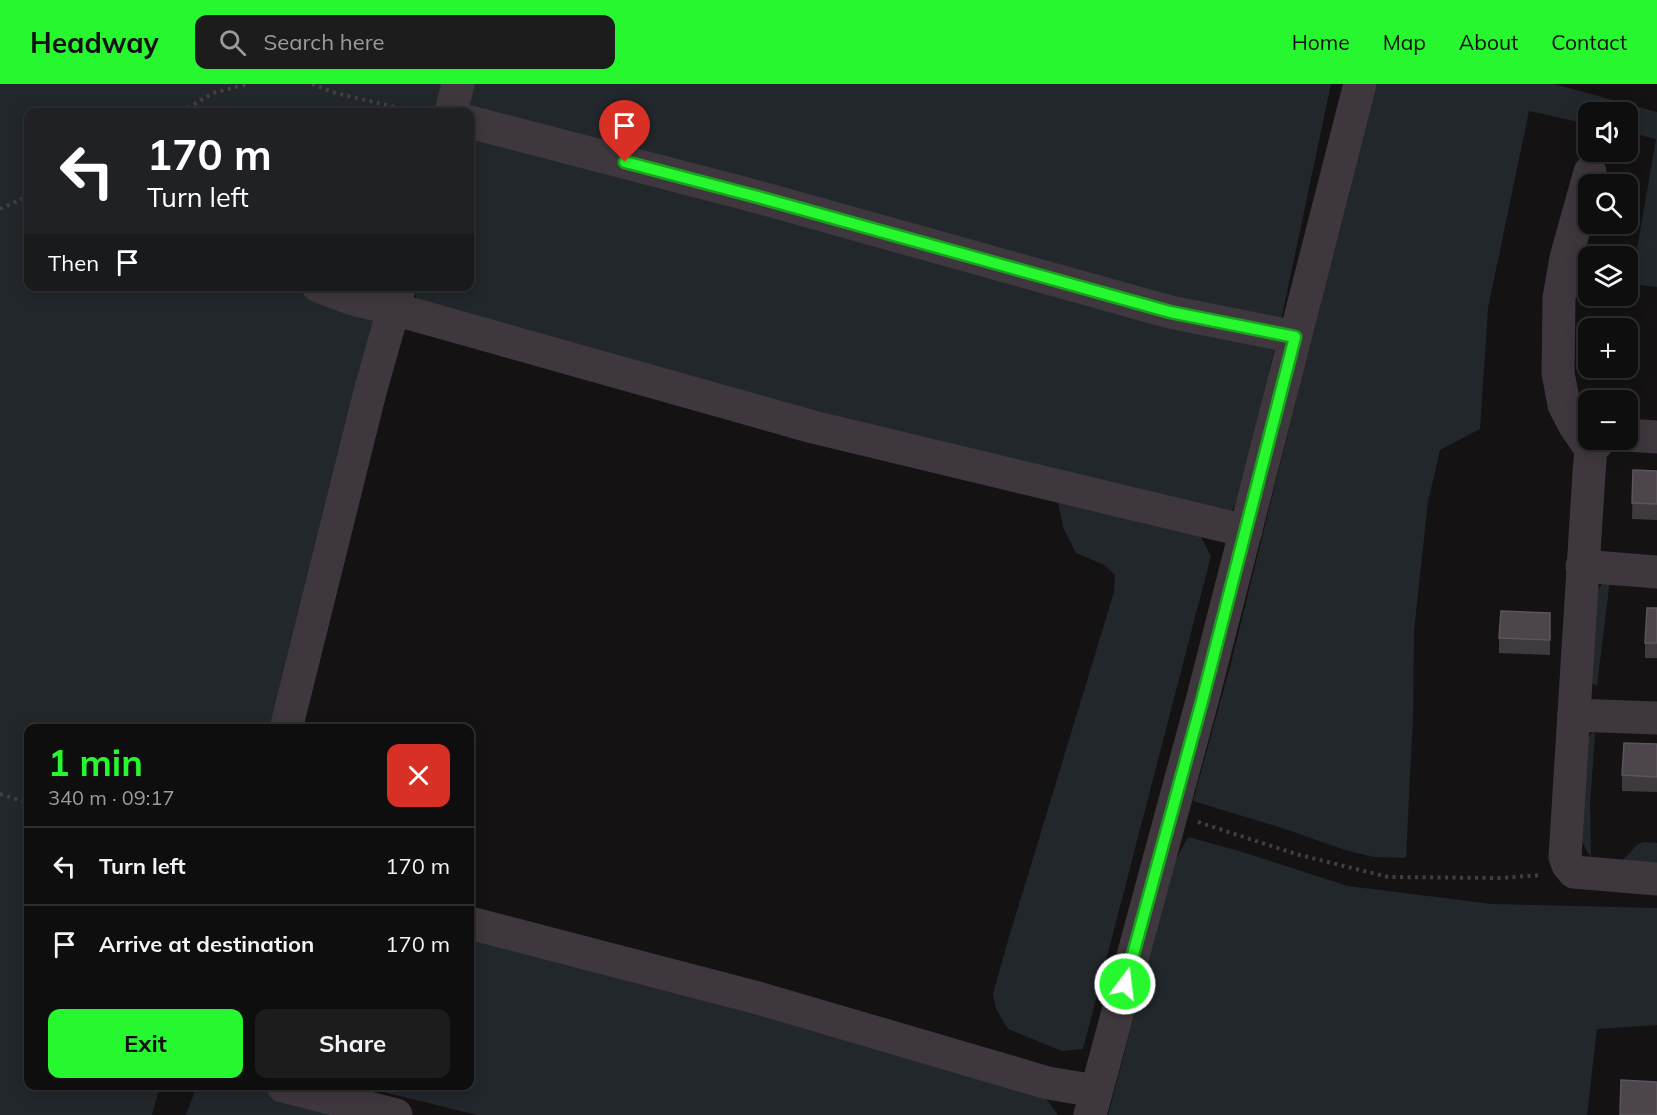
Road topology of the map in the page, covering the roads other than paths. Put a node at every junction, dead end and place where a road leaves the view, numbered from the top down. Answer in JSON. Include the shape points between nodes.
{"nodes":[{"id":1,"x":458,"y":84,"type":"edge"},
{"id":2,"x":1358,"y":85,"type":"edge"},
{"id":3,"x":451,"y":108,"type":"edge"},
{"id":4,"x":474,"y":123,"type":"edge"},
{"id":5,"x":1590,"y":172,"type":"dead end"},
{"id":6,"x":331,"y":291,"type":"edge"},
{"id":7,"x":397,"y":298,"type":"edge"},
{"id":8,"x":1295,"y":337,"type":"junction"},
{"id":9,"x":1578,"y":429,"type":"edge"},
{"id":10,"x":1638,"y":436,"type":"edge"},
{"id":11,"x":1657,"y":437,"type":"edge"},
{"id":12,"x":1594,"y":450,"type":"edge"},
{"id":13,"x":1246,"y":531,"type":"junction"},
{"id":14,"x":1582,"y":566,"type":"junction"},
{"id":15,"x":1657,"y":572,"type":"edge"},
{"id":16,"x":1574,"y":715,"type":"junction"},
{"id":17,"x":1657,"y":718,"type":"edge"},
{"id":18,"x":287,"y":724,"type":"edge"},
{"id":19,"x":1657,"y":879,"type":"edge"},
{"id":20,"x":474,"y":924,"type":"edge"},
{"id":21,"x":299,"y":1090,"type":"edge"},
{"id":22,"x":1093,"y":1103,"type":"edge"},
{"id":23,"x":396,"y":1115,"type":"edge"}],
"edges":[{"from":1,"to":3,"type":"lane"},
{"from":2,"to":8,"type":"lane"},
{"from":4,"to":8,"type":"lane","via":[[758,197],[1170,312]]},
{"from":5,"to":9,"type":"lane","via":[[1559,298],[1558,374],[1564,405]]},
{"from":6,"to":7,"type":"lane","via":[[353,299]]},
{"from":7,"to":13,"type":"lane","via":[[813,427]]},
{"from":7,"to":18,"type":"lane"},
{"from":8,"to":13,"type":"lane"},
{"from":10,"to":11,"type":"lane"},
{"from":12,"to":14,"type":"lane"},
{"from":13,"to":22,"type":"lane"},
{"from":14,"to":15,"type":"lane"},
{"from":14,"to":16,"type":"lane"},
{"from":16,"to":17,"type":"lane"},
{"from":16,"to":19,"type":"lane","via":[[1565,857],[1568,865],[1574,872]]},
{"from":20,"to":22,"type":"lane","via":[[758,999],[1048,1083]]},
{"from":21,"to":23,"type":"lane"}]}
